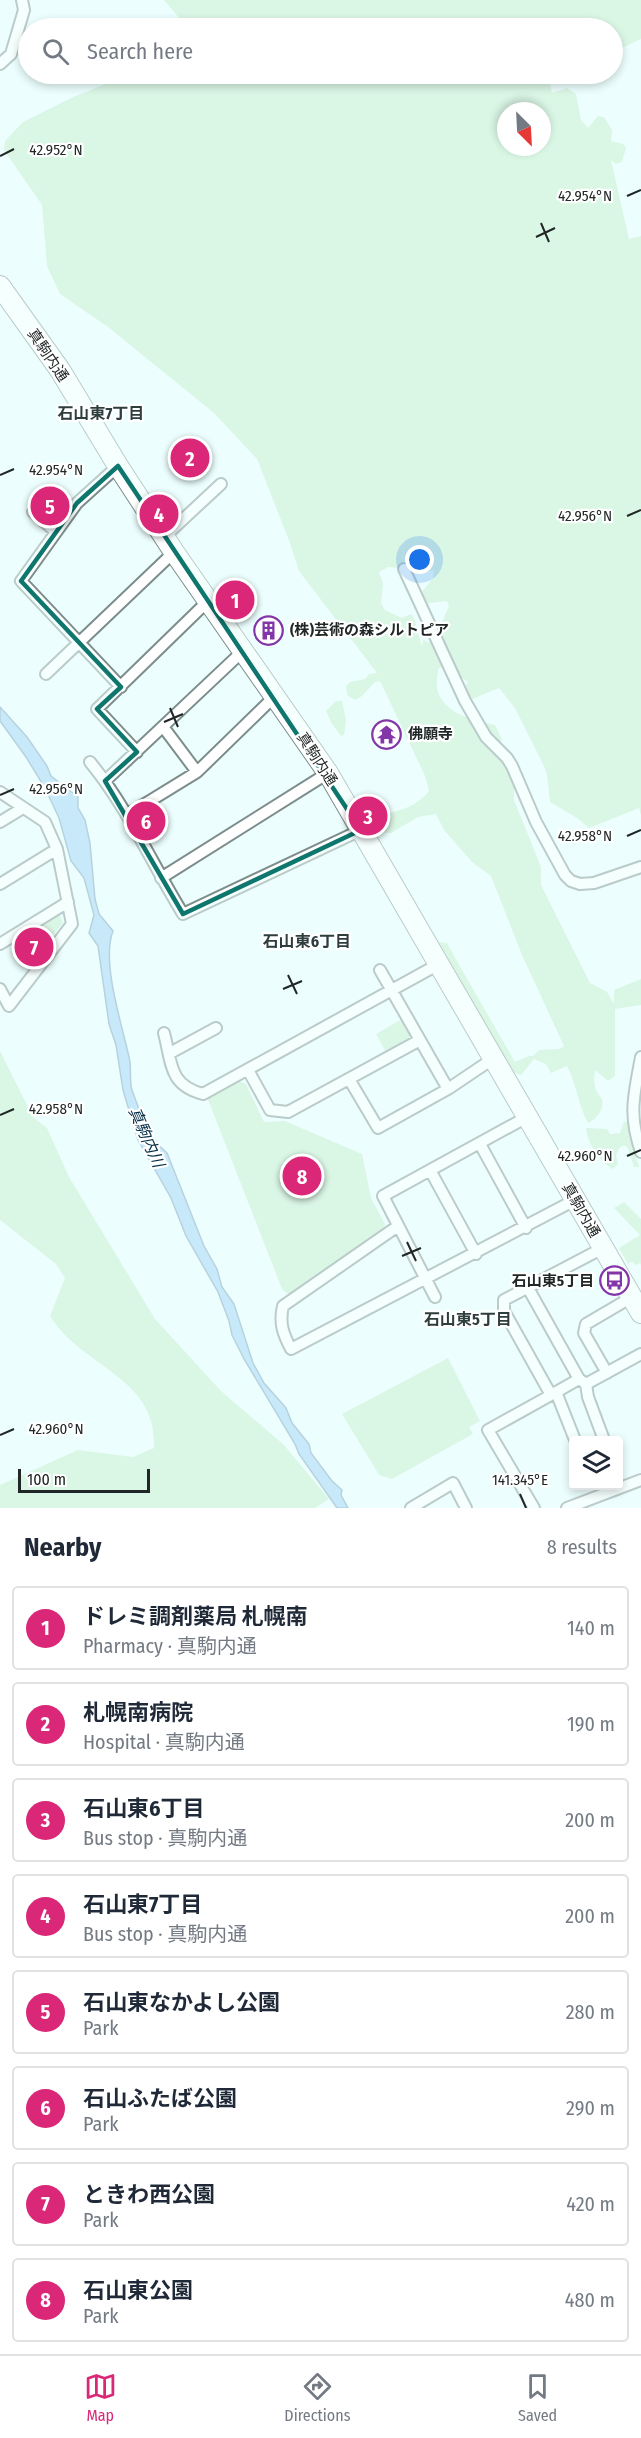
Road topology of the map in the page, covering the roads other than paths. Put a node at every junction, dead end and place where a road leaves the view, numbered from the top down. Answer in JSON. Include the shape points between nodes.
{"nodes":[{"id":1,"x":22,"y":0,"type":"edge"},
{"id":2,"x":22,"y":18,"type":"edge"},
{"id":3,"x":18,"y":30,"type":"edge"},
{"id":4,"x":0,"y":64,"type":"edge"},
{"id":5,"x":0,"y":286,"type":"edge"},
{"id":6,"x":118,"y":466,"type":"junction"},
{"id":7,"x":221,"y":484,"type":"dead end"},
{"id":8,"x":33,"y":512,"type":"dead end"},
{"id":9,"x":55,"y":531,"type":"junction"},
{"id":10,"x":169,"y":545,"type":"junction"},
{"id":11,"x":404,"y":569,"type":"dead end"},
{"id":12,"x":208,"y":601,"type":"junction"},
{"id":13,"x":79,"y":643,"type":"junction"},
{"id":14,"x":244,"y":650,"type":"junction"},
{"id":15,"x":46,"y":674,"type":"dead end"},
{"id":16,"x":121,"y":687,"type":"junction"},
{"id":17,"x":275,"y":696,"type":"junction"},
{"id":18,"x":164,"y":728,"type":"junction"},
{"id":19,"x":137,"y":752,"type":"junction"},
{"id":20,"x":90,"y":762,"type":"dead end"},
{"id":21,"x":197,"y":772,"type":"junction"},
{"id":22,"x":328,"y":773,"type":"junction"},
{"id":23,"x":105,"y":781,"type":"junction"},
{"id":24,"x":0,"y":792,"type":"edge"},
{"id":25,"x":22,"y":808,"type":"junction"},
{"id":26,"x":127,"y":815,"type":"junction"},
{"id":27,"x":0,"y":822,"type":"edge"},
{"id":28,"x":361,"y":830,"type":"junction"},
{"id":29,"x":57,"y":849,"type":"junction"},
{"id":30,"x":641,"y":867,"type":"edge"},
{"id":31,"x":161,"y":878,"type":"junction"},
{"id":32,"x":0,"y":884,"type":"edge"},
{"id":33,"x":68,"y":902,"type":"junction"},
{"id":34,"x":0,"y":944,"type":"edge"},
{"id":35,"x":439,"y":964,"type":"junction"},
{"id":36,"x":380,"y":970,"type":"dead end"},
{"id":37,"x":0,"y":988,"type":"edge"},
{"id":38,"x":391,"y":990,"type":"junction"},
{"id":39,"x":216,"y":1028,"type":"dead end"},
{"id":40,"x":164,"y":1033,"type":"dead end"},
{"id":41,"x":420,"y":1040,"type":"junction"},
{"id":42,"x":170,"y":1053,"type":"junction"},
{"id":43,"x":641,"y":1057,"type":"edge"},
{"id":44,"x":494,"y":1059,"type":"junction"},
{"id":45,"x":248,"y":1070,"type":"junction"},
{"id":46,"x":349,"y":1079,"type":"junction"},
{"id":47,"x":448,"y":1089,"type":"junction"},
{"id":48,"x":527,"y":1117,"type":"junction"},
{"id":49,"x":480,"y":1144,"type":"junction"},
{"id":50,"x":641,"y":1152,"type":"edge"},
{"id":51,"x":430,"y":1170,"type":"junction"},
{"id":52,"x":575,"y":1200,"type":"junction"},
{"id":53,"x":398,"y":1226,"type":"junction"},
{"id":54,"x":525,"y":1228,"type":"junction"},
{"id":55,"x":603,"y":1248,"type":"junction"},
{"id":56,"x":476,"y":1254,"type":"junction"},
{"id":57,"x":425,"y":1280,"type":"junction"},
{"id":58,"x":528,"y":1288,"type":"junction"},
{"id":59,"x":435,"y":1297,"type":"dead end"},
{"id":60,"x":637,"y":1305,"type":"edge"},
{"id":61,"x":641,"y":1354,"type":"edge"},
{"id":62,"x":607,"y":1373,"type":"junction"},
{"id":63,"x":583,"y":1382,"type":"junction"},
{"id":64,"x":554,"y":1393,"type":"junction"},
{"id":65,"x":573,"y":1436,"type":"edge"},
{"id":66,"x":603,"y":1436,"type":"edge"},
{"id":67,"x":641,"y":1480,"type":"edge"},
{"id":68,"x":623,"y":1483,"type":"edge"},
{"id":69,"x":595,"y":1490,"type":"edge"},
{"id":70,"x":608,"y":1490,"type":"edge"},
{"id":71,"x":597,"y":1497,"type":"junction"},
{"id":72,"x":411,"y":1508,"type":"edge"},
{"id":73,"x":466,"y":1508,"type":"edge"},
{"id":74,"x":534,"y":1508,"type":"edge"},
{"id":75,"x":567,"y":1508,"type":"edge"}],
"edges":[{"from":1,"to":2,"type":"street"},
{"from":3,"to":4,"type":"street","via":[[11,54]]},
{"from":5,"to":6,"type":"highway","name":"真駒内通","via":[[60,370]]},
{"from":6,"to":9,"type":"street","via":[[77,503]]},
{"from":6,"to":10,"type":"highway","name":"真駒内通"},
{"from":7,"to":10,"type":"street"},
{"from":8,"to":9,"type":"street"},
{"from":9,"to":13,"type":"street","via":[[21,581]]},
{"from":10,"to":12,"type":"highway","name":"真駒内通"},
{"from":10,"to":13,"type":"street"},
{"from":11,"to":30,"type":"street","via":[[465,701],[486,737],[512,766],[536,822],[571,882],[586,884]]},
{"from":12,"to":14,"type":"highway","name":"真駒内通"},
{"from":12,"to":16,"type":"street"},
{"from":13,"to":15,"type":"street"},
{"from":13,"to":16,"type":"street"},
{"from":14,"to":17,"type":"highway","name":"真駒内通"},
{"from":14,"to":18,"type":"street"},
{"from":16,"to":19,"type":"street","via":[[97,709]]},
{"from":17,"to":21,"type":"street"},
{"from":17,"to":22,"type":"highway","name":"真駒内通"},
{"from":18,"to":19,"type":"street"},
{"from":18,"to":21,"type":"street"},
{"from":19,"to":23,"type":"street"},
{"from":20,"to":23,"type":"street"},
{"from":21,"to":26,"type":"street"},
{"from":22,"to":28,"type":"highway","name":"真駒内通"},
{"from":22,"to":31,"type":"street"},
{"from":23,"to":26,"type":"street"},
{"from":24,"to":25,"type":"street"},
{"from":25,"to":27,"type":"street"},
{"from":25,"to":29,"type":"street","via":[[45,822]]},
{"from":26,"to":31,"type":"street"},
{"from":28,"to":31,"type":"street","via":[[183,914]]},
{"from":28,"to":35,"type":"highway","name":"真駒内通"},
{"from":29,"to":32,"type":"street"},
{"from":29,"to":33,"type":"street"},
{"from":33,"to":34,"type":"street"},
{"from":33,"to":37,"type":"street","via":[[72,924],[9,1006]]},
{"from":35,"to":38,"type":"street"},
{"from":35,"to":44,"type":"highway","name":"真駒内通"},
{"from":36,"to":38,"type":"street"},
{"from":38,"to":41,"type":"street"},
{"from":38,"to":45,"type":"street"},
{"from":39,"to":42,"type":"street"},
{"from":40,"to":42,"type":"street"},
{"from":41,"to":46,"type":"street"},
{"from":41,"to":47,"type":"street"},
{"from":42,"to":45,"type":"street","via":[[179,1084],[203,1095]]},
{"from":43,"to":50,"type":"street","via":[[632,1108]]},
{"from":44,"to":47,"type":"street"},
{"from":44,"to":48,"type":"highway","name":"真駒内通"},
{"from":45,"to":46,"type":"street","via":[[270,1110],[288,1112]]},
{"from":46,"to":47,"type":"street","via":[[378,1128]]},
{"from":48,"to":49,"type":"street"},
{"from":48,"to":52,"type":"highway","name":"真駒内通"},
{"from":49,"to":51,"type":"street"},
{"from":49,"to":54,"type":"street"},
{"from":51,"to":53,"type":"street","via":[[383,1196]]},
{"from":51,"to":56,"type":"street"},
{"from":52,"to":54,"type":"street"},
{"from":52,"to":55,"type":"highway","name":"真駒内通"},
{"from":53,"to":57,"type":"street"},
{"from":53,"to":57,"type":"street","via":[[283,1306],[280,1319],[291,1349]]},
{"from":54,"to":56,"type":"street"},
{"from":55,"to":58,"type":"street"},
{"from":55,"to":60,"type":"highway","name":"真駒内通"},
{"from":56,"to":57,"type":"street"},
{"from":57,"to":59,"type":"street"},
{"from":58,"to":63,"type":"street"},
{"from":58,"to":64,"type":"street","via":[[504,1300],[504,1311]]},
{"from":60,"to":62,"type":"street","via":[[586,1324],[584,1333]]},
{"from":61,"to":62,"type":"street"},
{"from":62,"to":63,"type":"street"},
{"from":63,"to":64,"type":"street"},
{"from":63,"to":66,"type":"street"},
{"from":64,"to":65,"type":"street"},
{"from":64,"to":74,"type":"street","via":[[488,1430]]},
{"from":67,"to":68,"type":"street"},
{"from":69,"to":71,"type":"street"},
{"from":70,"to":71,"type":"street"},
{"from":71,"to":75,"type":"street"},
{"from":72,"to":73,"type":"street","via":[[453,1483]]}]}
